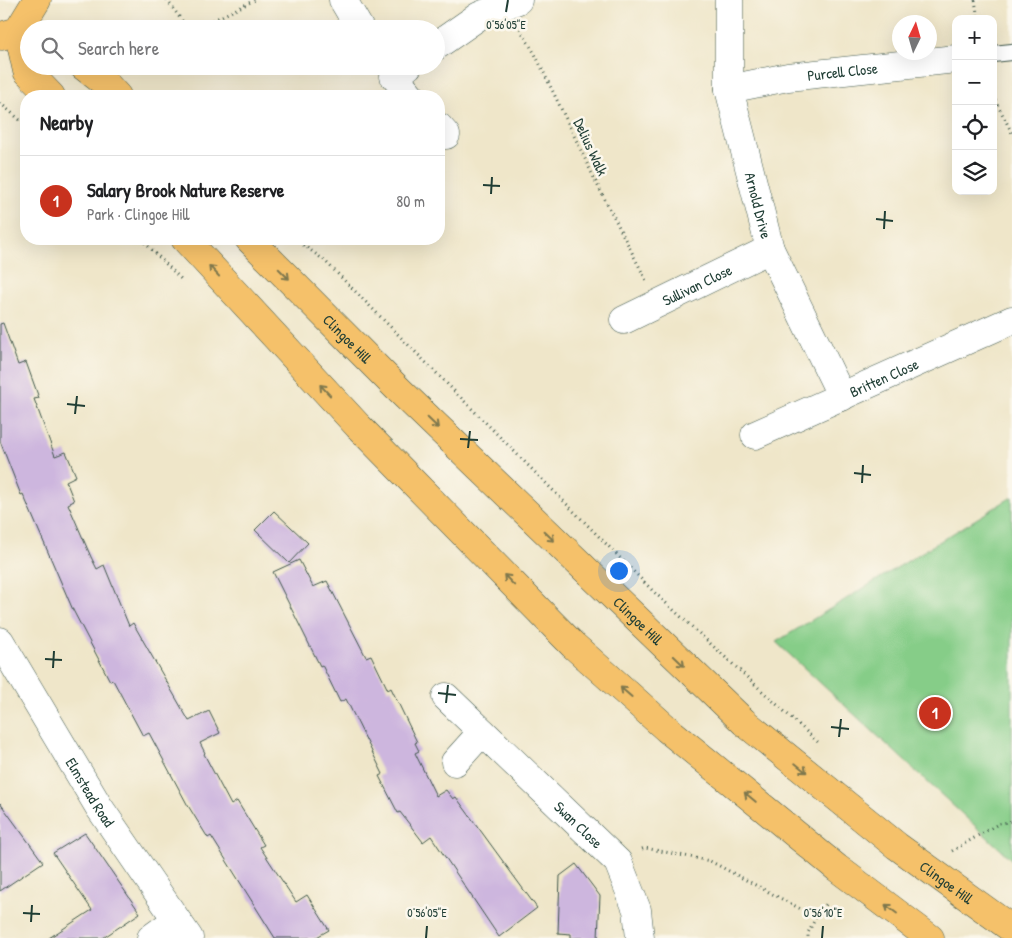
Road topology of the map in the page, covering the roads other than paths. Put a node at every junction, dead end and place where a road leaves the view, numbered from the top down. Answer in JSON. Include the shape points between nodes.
{"nodes":[{"id":1,"x":37,"y":0,"type":"edge"},
{"id":2,"x":343,"y":0,"type":"edge"},
{"id":3,"x":729,"y":0,"type":"edge"},
{"id":4,"x":512,"y":2,"type":"edge"},
{"id":5,"x":25,"y":20,"type":"edge"},
{"id":6,"x":355,"y":20,"type":"edge"},
{"id":7,"x":16,"y":34,"type":"edge"},
{"id":8,"x":445,"y":40,"type":"edge"},
{"id":9,"x":20,"y":47,"type":"edge"},
{"id":10,"x":1012,"y":52,"type":"edge"},
{"id":11,"x":997,"y":54,"type":"edge"},
{"id":12,"x":952,"y":59,"type":"edge"},
{"id":13,"x":31,"y":75,"type":"edge"},
{"id":14,"x":95,"y":75,"type":"edge"},
{"id":15,"x":399,"y":75,"type":"edge"},
{"id":16,"x":729,"y":89,"type":"junction"},
{"id":17,"x":45,"y":90,"type":"edge"},
{"id":18,"x":111,"y":90,"type":"edge"},
{"id":19,"x":408,"y":90,"type":"edge"},
{"id":20,"x":191,"y":245,"type":"edge"},
{"id":21,"x":255,"y":245,"type":"edge"},
{"id":22,"x":770,"y":249,"type":"junction"},
{"id":23,"x":624,"y":320,"type":"dead end"},
{"id":24,"x":1012,"y":320,"type":"edge"},
{"id":25,"x":842,"y":397,"type":"junction"},
{"id":26,"x":755,"y":435,"type":"dead end"},
{"id":27,"x":0,"y":642,"type":"edge"},
{"id":28,"x":446,"y":697,"type":"dead end"},
{"id":29,"x":482,"y":732,"type":"junction"},
{"id":30,"x":455,"y":762,"type":"dead end"},
{"id":31,"x":183,"y":929,"type":"edge"},
{"id":32,"x":1012,"y":929,"type":"edge"},
{"id":33,"x":151,"y":938,"type":"edge"},
{"id":34,"x":640,"y":938,"type":"edge"},
{"id":35,"x":930,"y":938,"type":"edge"}],
"edges":[{"from":1,"to":5,"type":"main road"},
{"from":2,"to":6,"type":"street"},
{"from":3,"to":16,"type":"street","name":"Arnold Drive"},
{"from":4,"to":8,"type":"street","via":[[479,16]]},
{"from":7,"to":9,"type":"main road"},
{"from":10,"to":11,"type":"lane"},
{"from":12,"to":16,"type":"street","name":"Purcell Close","via":[[788,77]]},
{"from":13,"to":17,"type":"main road"},
{"from":14,"to":18,"type":"main road"},
{"from":15,"to":19,"type":"street"},
{"from":16,"to":22,"type":"street","name":"Arnold Drive"},
{"from":35,"to":20,"type":"main road","one_way":true,"via":[[837,868],[668,729],[573,645],[358,426]]},
{"from":21,"to":32,"type":"main road","name":"Clingoe Hill","one_way":true,"via":[[405,396],[744,722],[896,846]]},
{"from":22,"to":23,"type":"street","name":"Sullivan Close"},
{"from":22,"to":25,"type":"street","name":"Arnold Drive"},
{"from":24,"to":25,"type":"street","name":"Britten Close"},
{"from":25,"to":26,"type":"street","name":"Britten Close"},
{"from":27,"to":31,"type":"street","name":"Elmstead Road","via":[[99,807]]},
{"from":28,"to":29,"type":"street","name":"Swan Close"},
{"from":29,"to":30,"type":"street"},
{"from":29,"to":34,"type":"street","name":"Swan Close","via":[[618,862],[637,910]]},
{"from":31,"to":33,"type":"street"}]}
